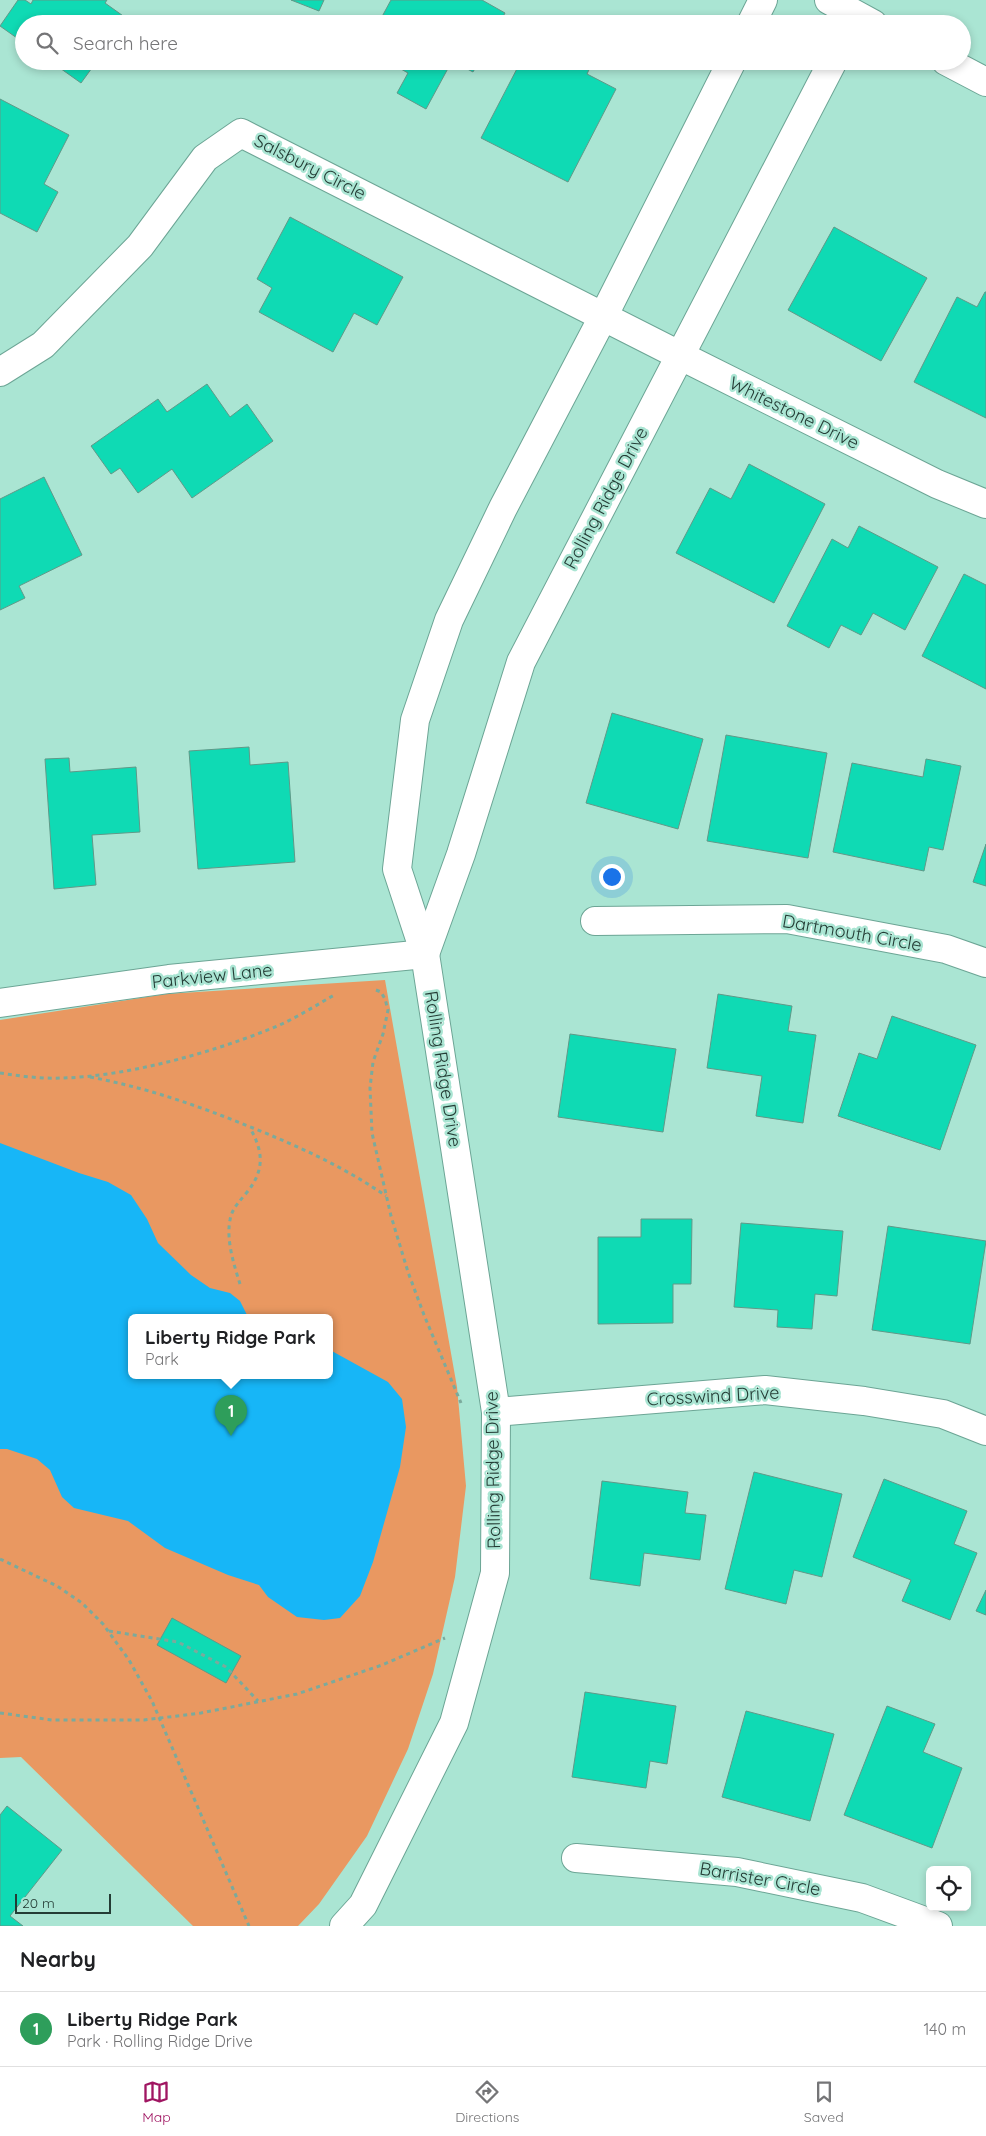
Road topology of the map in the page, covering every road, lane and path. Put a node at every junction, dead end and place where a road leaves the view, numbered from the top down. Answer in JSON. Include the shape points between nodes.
{"nodes":[{"id":1,"x":763,"y":0,"type":"edge"},
{"id":2,"x":829,"y":0,"type":"edge"},
{"id":3,"x":756,"y":15,"type":"edge"},
{"id":4,"x":859,"y":15,"type":"edge"},
{"id":5,"x":728,"y":70,"type":"edge"},
{"id":6,"x":828,"y":70,"type":"edge"},
{"id":7,"x":963,"y":70,"type":"edge"},
{"id":8,"x":986,"y":82,"type":"edge"},
{"id":9,"x":604,"y":317,"type":"junction"},
{"id":10,"x":680,"y":356,"type":"junction"},
{"id":11,"x":0,"y":372,"type":"edge"},
{"id":12,"x":986,"y":504,"type":"edge"},
{"id":13,"x":595,"y":922,"type":"dead end"},
{"id":14,"x":425,"y":954,"type":"junction"},
{"id":15,"x":986,"y":963,"type":"edge"},
{"id":16,"x":371,"y":988,"type":"dead end"},
{"id":17,"x":342,"y":991,"type":"dead end"},
{"id":18,"x":0,"y":1003,"type":"edge"},
{"id":19,"x":0,"y":1073,"type":"edge"},
{"id":20,"x":84,"y":1076,"type":"junction"},
{"id":21,"x":250,"y":1127,"type":"junction"},
{"id":22,"x":386,"y":1196,"type":"junction"},
{"id":23,"x":240,"y":1284,"type":"dead end"},
{"id":24,"x":461,"y":1403,"type":"dead end"},
{"id":25,"x":496,"y":1412,"type":"junction"},
{"id":26,"x":986,"y":1431,"type":"edge"},
{"id":27,"x":0,"y":1559,"type":"edge"},
{"id":28,"x":108,"y":1631,"type":"junction"},
{"id":29,"x":446,"y":1638,"type":"dead end"},
{"id":30,"x":258,"y":1701,"type":"junction"},
{"id":31,"x":0,"y":1714,"type":"edge"},
{"id":32,"x":159,"y":1718,"type":"junction"},
{"id":33,"x":576,"y":1858,"type":"dead end"},
{"id":34,"x":249,"y":1926,"type":"edge"},
{"id":35,"x":344,"y":1926,"type":"edge"},
{"id":36,"x":938,"y":1926,"type":"edge"}],
"edges":[{"from":1,"to":3,"type":"street"},
{"from":2,"to":4,"type":"street"},
{"from":5,"to":9,"type":"street","name":"Rolling Ridge Drive"},
{"from":6,"to":10,"type":"street","name":"Rolling Ridge Drive"},
{"from":7,"to":8,"type":"street"},
{"from":9,"to":10,"type":"street","name":"Whitestone Drive"},
{"from":9,"to":11,"type":"street","name":"Salsbury Circle","via":[[241,133],[205,158],[140,246],[43,345]]},
{"from":9,"to":14,"type":"street","name":"Rolling Ridge Drive","via":[[503,508],[449,620],[415,720],[397,869]]},
{"from":10,"to":12,"type":"street","name":"Whitestone Drive","via":[[937,484]]},
{"from":10,"to":14,"type":"street","name":"Rolling Ridge Drive","via":[[521,662],[461,854]]},
{"from":13,"to":15,"type":"street","name":"Dartmouth Circle","via":[[787,920],[946,949]]},
{"from":14,"to":18,"type":"street","name":"Parkview Lane","via":[[169,979]]},
{"from":14,"to":25,"type":"street","name":"Rolling Ridge Drive"},
{"from":16,"to":22,"type":"path","via":[[381,992],[388,1010],[373,1062],[370,1088],[372,1133]]},
{"from":17,"to":20,"type":"path","via":[[267,1031],[226,1046],[106,1075]]},
{"from":19,"to":20,"type":"path","via":[[60,1078]]},
{"from":20,"to":21,"type":"path","via":[[157,1092]]},
{"from":21,"to":22,"type":"path","via":[[334,1164]]},
{"from":21,"to":23,"type":"path","via":[[261,1153],[261,1164],[253,1183],[233,1210],[230,1222],[234,1265]]},
{"from":22,"to":24,"type":"path","via":[[411,1281]]},
{"from":25,"to":26,"type":"street","name":"Crosswind Drive","via":[[765,1390],[943,1414]]},
{"from":25,"to":35,"type":"street","name":"Rolling Ridge Drive","via":[[495,1573],[454,1723],[363,1905]]},
{"from":27,"to":28,"type":"path","via":[[57,1586],[82,1603]]},
{"from":28,"to":30,"type":"path","via":[[178,1642],[226,1666]]},
{"from":28,"to":32,"type":"path","via":[[130,1660]]},
{"from":29,"to":30,"type":"path","via":[[331,1683],[297,1694]]},
{"from":30,"to":32,"type":"path"},
{"from":31,"to":32,"type":"path","via":[[52,1720]]},
{"from":32,"to":34,"type":"path"},
{"from":33,"to":36,"type":"street","name":"Barrister Circle","via":[[737,1872],[862,1898]]}]}
